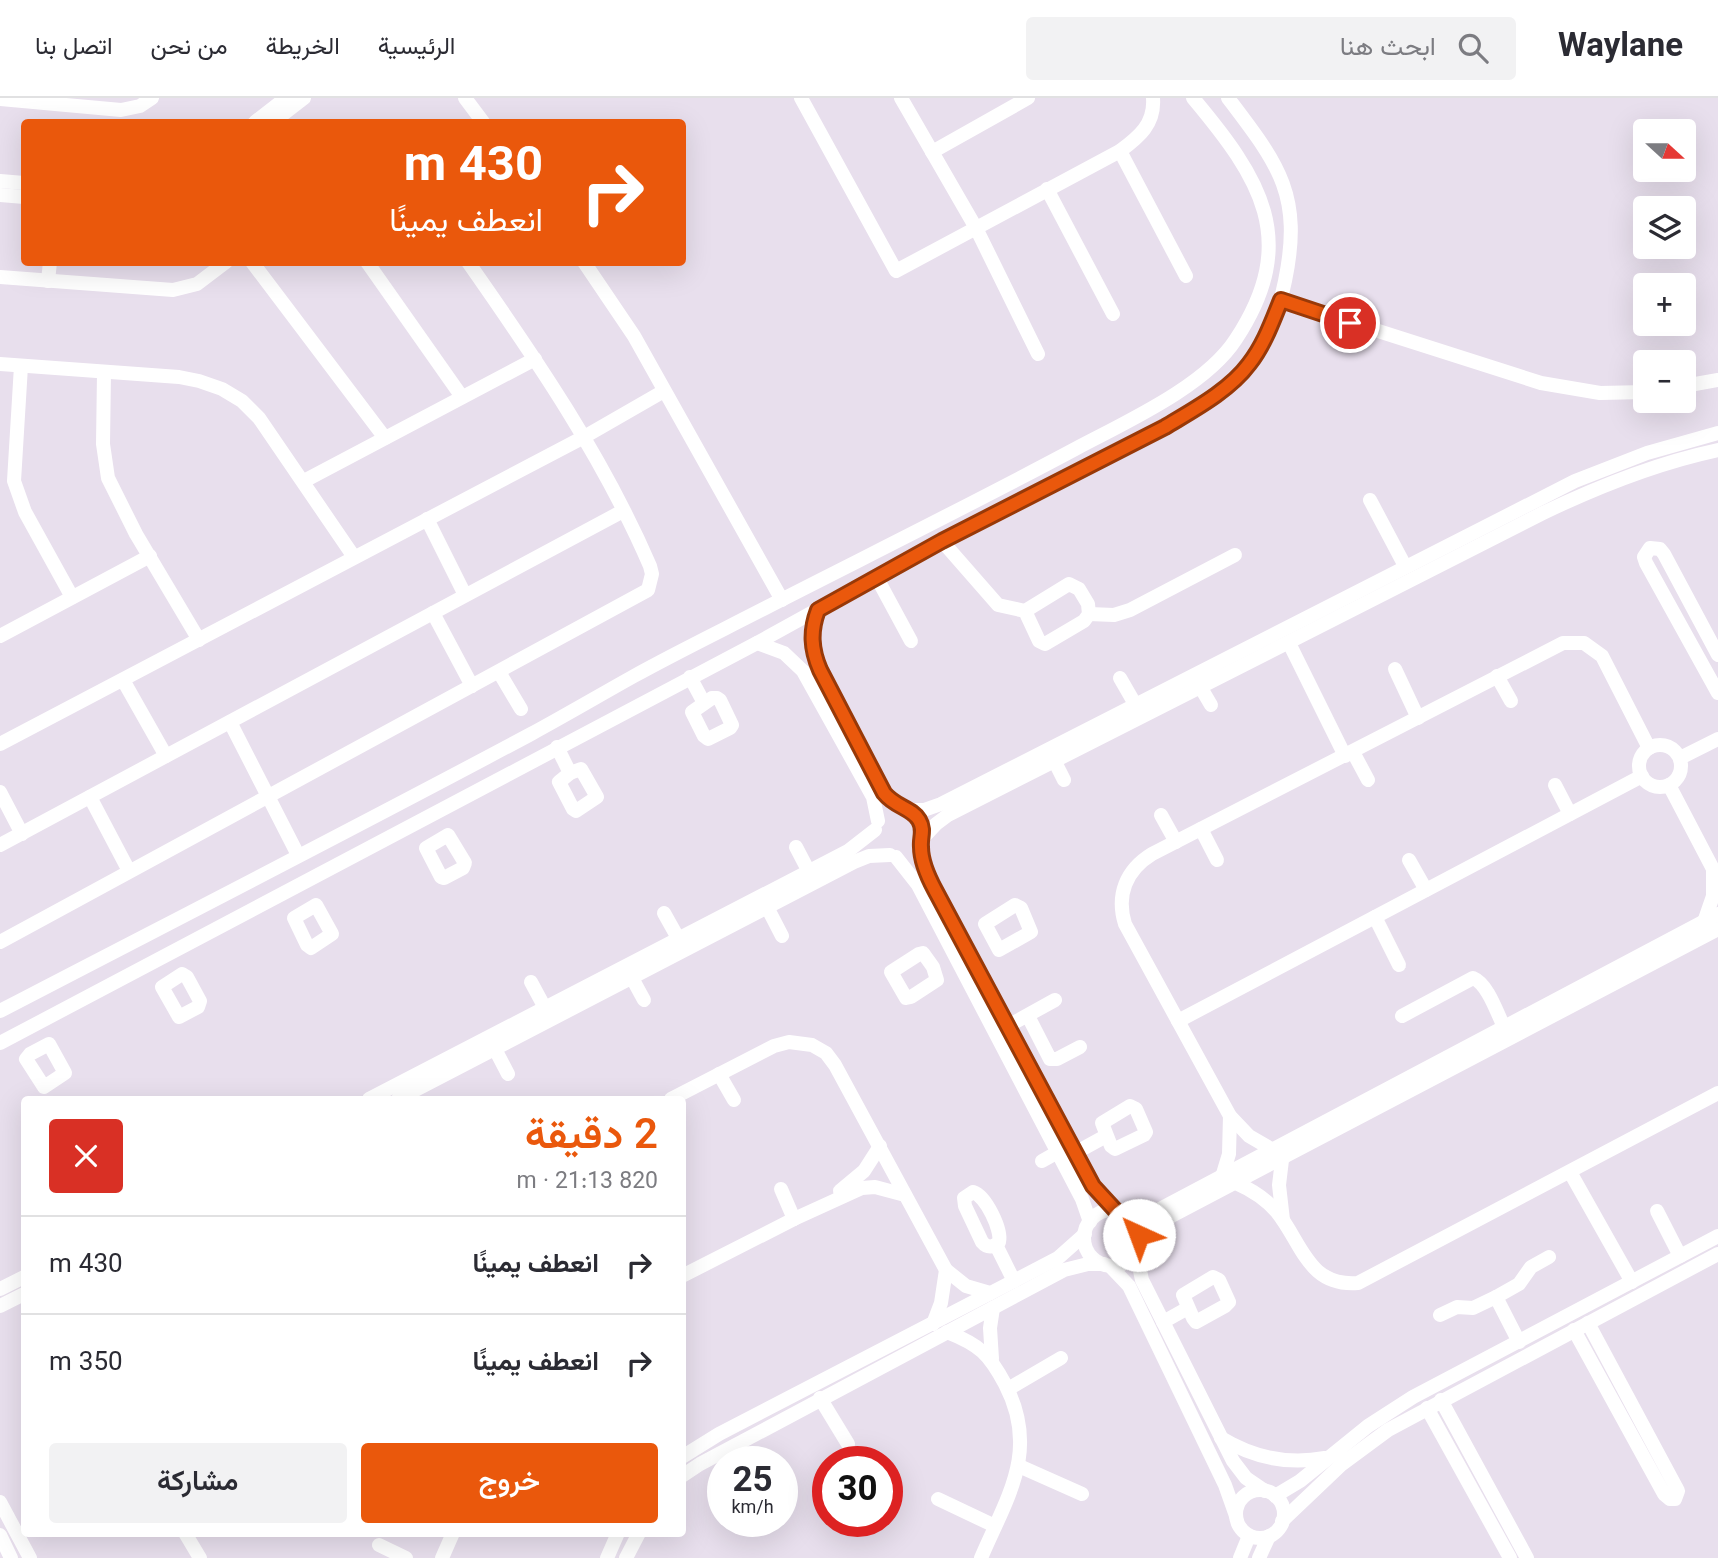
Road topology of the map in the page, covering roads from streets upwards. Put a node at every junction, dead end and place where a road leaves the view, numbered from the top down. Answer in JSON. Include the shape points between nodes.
{"nodes":[{"id":1,"x":152,"y":98,"type":"edge"},
{"id":2,"x":286,"y":98,"type":"edge"},
{"id":3,"x":304,"y":98,"type":"edge"},
{"id":4,"x":465,"y":98,"type":"edge"},
{"id":5,"x":801,"y":98,"type":"edge"},
{"id":6,"x":901,"y":98,"type":"edge"},
{"id":7,"x":1028,"y":98,"type":"edge"},
{"id":8,"x":1153,"y":98,"type":"edge"},
{"id":9,"x":1194,"y":98,"type":"edge"},
{"id":10,"x":1228,"y":98,"type":"edge"},
{"id":11,"x":0,"y":99,"type":"edge"},
{"id":12,"x":259,"y":119,"type":"edge"},
{"id":13,"x":277,"y":119,"type":"edge"},
{"id":14,"x":481,"y":119,"type":"edge"},
{"id":15,"x":1120,"y":150,"type":"junction"},
{"id":16,"x":932,"y":152,"type":"junction"},
{"id":17,"x":0,"y":181,"type":"edge"},
{"id":18,"x":21,"y":183,"type":"edge"},
{"id":19,"x":1047,"y":190,"type":"junction"},
{"id":20,"x":0,"y":195,"type":"edge"},
{"id":21,"x":21,"y":197,"type":"edge"},
{"id":22,"x":976,"y":228,"type":"junction"},
{"id":23,"x":50,"y":266,"type":"edge"},
{"id":24,"x":221,"y":266,"type":"edge"},
{"id":25,"x":255,"y":266,"type":"edge"},
{"id":26,"x":370,"y":266,"type":"edge"},
{"id":27,"x":471,"y":266,"type":"edge"},
{"id":28,"x":587,"y":266,"type":"edge"},
{"id":29,"x":1186,"y":276,"type":"dead end"},
{"id":30,"x":0,"y":277,"type":"edge"},
{"id":31,"x":48,"y":281,"type":"junction"},
{"id":32,"x":1281,"y":300,"type":"junction"},
{"id":33,"x":1113,"y":314,"type":"dead end"},
{"id":34,"x":1038,"y":354,"type":"dead end"},
{"id":35,"x":535,"y":359,"type":"junction"},
{"id":36,"x":0,"y":364,"type":"edge"},
{"id":37,"x":21,"y":366,"type":"junction"},
{"id":38,"x":104,"y":373,"type":"junction"},
{"id":39,"x":1718,"y":380,"type":"edge"},
{"id":40,"x":1696,"y":384,"type":"edge"},
{"id":41,"x":664,"y":391,"type":"junction"},
{"id":42,"x":1633,"y":392,"type":"edge"},
{"id":43,"x":462,"y":397,"type":"junction"},
{"id":44,"x":1718,"y":433,"type":"edge"},
{"id":45,"x":584,"y":436,"type":"junction"},
{"id":46,"x":385,"y":438,"type":"junction"},
{"id":47,"x":1718,"y":450,"type":"edge"},
{"id":48,"x":304,"y":481,"type":"junction"},
{"id":49,"x":1370,"y":500,"type":"dead end"},
{"id":50,"x":623,"y":511,"type":"junction"},
{"id":51,"x":427,"y":519,"type":"junction"},
{"id":52,"x":942,"y":541,"type":"junction"},
{"id":53,"x":1436,"y":551,"type":"junction"},
{"id":54,"x":1235,"y":555,"type":"dead end"},
{"id":55,"x":149,"y":556,"type":"junction"},
{"id":56,"x":354,"y":557,"type":"junction"},
{"id":57,"x":1443,"y":565,"type":"junction"},
{"id":58,"x":1405,"y":566,"type":"junction"},
{"id":59,"x":877,"y":578,"type":"junction"},
{"id":60,"x":465,"y":595,"type":"junction"},
{"id":61,"x":72,"y":597,"type":"junction"},
{"id":62,"x":782,"y":600,"type":"junction"},
{"id":63,"x":818,"y":610,"type":"junction"},
{"id":64,"x":1025,"y":611,"type":"junction"},
{"id":65,"x":433,"y":613,"type":"junction"},
{"id":66,"x":1089,"y":614,"type":"junction"},
{"id":67,"x":0,"y":636,"type":"edge"},
{"id":68,"x":199,"y":640,"type":"junction"},
{"id":69,"x":911,"y":641,"type":"dead end"},
{"id":70,"x":757,"y":642,"type":"junction"},
{"id":71,"x":1289,"y":643,"type":"junction"},
{"id":72,"x":1718,"y":656,"type":"edge"},
{"id":73,"x":1395,"y":669,"type":"dead end"},
{"id":74,"x":499,"y":672,"type":"junction"},
{"id":75,"x":1497,"y":676,"type":"junction"},
{"id":76,"x":690,"y":677,"type":"junction"},
{"id":77,"x":1120,"y":678,"type":"dead end"},
{"id":78,"x":123,"y":680,"type":"junction"},
{"id":79,"x":472,"y":686,"type":"junction"},
{"id":80,"x":1201,"y":688,"type":"junction"},
{"id":81,"x":1718,"y":693,"type":"edge"},
{"id":82,"x":1511,"y":701,"type":"dead end"},
{"id":83,"x":705,"y":703,"type":"dead end"},
{"id":84,"x":1135,"y":704,"type":"junction"},
{"id":85,"x":1211,"y":705,"type":"dead end"},
{"id":86,"x":521,"y":709,"type":"dead end"},
{"id":87,"x":1418,"y":718,"type":"junction"},
{"id":88,"x":230,"y":722,"type":"junction"},
{"id":89,"x":1718,"y":738,"type":"edge"},
{"id":90,"x":0,"y":744,"type":"edge"},
{"id":91,"x":557,"y":747,"type":"junction"},
{"id":92,"x":1649,"y":748,"type":"junction"},
{"id":93,"x":1349,"y":754,"type":"junction"},
{"id":94,"x":166,"y":756,"type":"junction"},
{"id":95,"x":1680,"y":758,"type":"junction"},
{"id":96,"x":1055,"y":762,"type":"junction"},
{"id":97,"x":570,"y":773,"type":"dead end"},
{"id":98,"x":1642,"y":776,"type":"junction"},
{"id":99,"x":1064,"y":780,"type":"dead end"},
{"id":100,"x":1368,"y":780,"type":"dead end"},
{"id":101,"x":1555,"y":785,"type":"dead end"},
{"id":102,"x":1669,"y":785,"type":"junction"},
{"id":103,"x":0,"y":792,"type":"edge"},
{"id":104,"x":268,"y":796,"type":"junction"},
{"id":105,"x":90,"y":797,"type":"junction"},
{"id":106,"x":905,"y":810,"type":"junction"},
{"id":107,"x":1570,"y":814,"type":"junction"},
{"id":108,"x":1161,"y":815,"type":"dead end"},
{"id":109,"x":424,"y":817,"type":"junction"},
{"id":110,"x":876,"y":825,"type":"junction"},
{"id":111,"x":1200,"y":829,"type":"junction"},
{"id":112,"x":22,"y":834,"type":"junction"},
{"id":113,"x":436,"y":840,"type":"dead end"},
{"id":114,"x":921,"y":842,"type":"junction"},
{"id":115,"x":1176,"y":842,"type":"junction"},
{"id":116,"x":0,"y":845,"type":"edge"},
{"id":117,"x":796,"y":846,"type":"dead end"},
{"id":118,"x":298,"y":855,"type":"junction"},
{"id":119,"x":851,"y":856,"type":"junction"},
{"id":120,"x":893,"y":856,"type":"junction"},
{"id":121,"x":1217,"y":860,"type":"dead end"},
{"id":122,"x":1409,"y":860,"type":"dead end"},
{"id":123,"x":808,"y":870,"type":"junction"},
{"id":124,"x":129,"y":871,"type":"junction"},
{"id":125,"x":1716,"y":871,"type":"edge"},
{"id":126,"x":292,"y":888,"type":"junction"},
{"id":127,"x":1426,"y":890,"type":"junction"},
{"id":128,"x":767,"y":907,"type":"junction"},
{"id":129,"x":304,"y":910,"type":"dead end"},
{"id":130,"x":664,"y":914,"type":"dead end"},
{"id":131,"x":1718,"y":914,"type":"edge"},
{"id":132,"x":1375,"y":917,"type":"junction"},
{"id":133,"x":1714,"y":929,"type":"edge"},
{"id":134,"x":782,"y":936,"type":"dead end"},
{"id":135,"x":678,"y":938,"type":"junction"},
{"id":136,"x":991,"y":938,"type":"dead end"},
{"id":137,"x":0,"y":942,"type":"edge"},
{"id":138,"x":1673,"y":945,"type":"junction"},
{"id":139,"x":970,"y":952,"type":"junction"},
{"id":140,"x":955,"y":955,"type":"junction"},
{"id":141,"x":161,"y":958,"type":"junction"},
{"id":142,"x":1399,"y":965,"type":"dead end"},
{"id":143,"x":933,"y":967,"type":"dead end"},
{"id":144,"x":632,"y":978,"type":"junction"},
{"id":145,"x":172,"y":979,"type":"dead end"},
{"id":146,"x":531,"y":982,"type":"dead end"},
{"id":147,"x":589,"y":993,"type":"junction"},
{"id":148,"x":644,"y":1000,"type":"dead end"},
{"id":149,"x":1055,"y":1000,"type":"dead end"},
{"id":150,"x":545,"y":1008,"type":"junction"},
{"id":151,"x":0,"y":1011,"type":"edge"},
{"id":152,"x":1028,"y":1016,"type":"junction"},
{"id":153,"x":1402,"y":1016,"type":"dead end"},
{"id":154,"x":1178,"y":1021,"type":"junction"},
{"id":155,"x":1008,"y":1026,"type":"junction"},
{"id":156,"x":1504,"y":1027,"type":"junction"},
{"id":157,"x":26,"y":1030,"type":"junction"},
{"id":158,"x":0,"y":1043,"type":"edge"},
{"id":159,"x":1080,"y":1047,"type":"dead end"},
{"id":160,"x":37,"y":1049,"type":"dead end"},
{"id":161,"x":495,"y":1049,"type":"junction"},
{"id":162,"x":508,"y":1074,"type":"dead end"},
{"id":163,"x":719,"y":1074,"type":"junction"},
{"id":164,"x":435,"y":1080,"type":"junction"},
{"id":165,"x":1718,"y":1093,"type":"edge"},
{"id":166,"x":375,"y":1096,"type":"edge"},
{"id":167,"x":404,"y":1096,"type":"edge"},
{"id":168,"x":430,"y":1096,"type":"edge"},
{"id":169,"x":677,"y":1096,"type":"edge"},
{"id":170,"x":734,"y":1100,"type":"dead end"},
{"id":171,"x":1230,"y":1116,"type":"junction"},
{"id":172,"x":1107,"y":1136,"type":"dead end"},
{"id":173,"x":880,"y":1146,"type":"junction"},
{"id":174,"x":1058,"y":1153,"type":"junction"},
{"id":175,"x":1075,"y":1153,"type":"junction"},
{"id":176,"x":1278,"y":1155,"type":"junction"},
{"id":177,"x":1042,"y":1161,"type":"dead end"},
{"id":178,"x":1570,"y":1172,"type":"junction"},
{"id":179,"x":1222,"y":1177,"type":"junction"},
{"id":180,"x":1236,"y":1183,"type":"junction"},
{"id":181,"x":781,"y":1189,"type":"dead end"},
{"id":182,"x":905,"y":1195,"type":"junction"},
{"id":183,"x":830,"y":1202,"type":"junction"},
{"id":184,"x":1167,"y":1212,"type":"junction"},
{"id":185,"x":1657,"y":1212,"type":"dead end"},
{"id":186,"x":1121,"y":1213,"type":"junction"},
{"id":187,"x":793,"y":1219,"type":"junction"},
{"id":188,"x":1284,"y":1221,"type":"junction"},
{"id":189,"x":1087,"y":1228,"type":"junction"},
{"id":190,"x":1718,"y":1236,"type":"edge"},
{"id":191,"x":996,"y":1245,"type":"dead end"},
{"id":192,"x":1138,"y":1247,"type":"junction"},
{"id":193,"x":1718,"y":1254,"type":"edge"},
{"id":194,"x":1680,"y":1256,"type":"junction"},
{"id":195,"x":1549,"y":1257,"type":"dead end"},
{"id":196,"x":1061,"y":1264,"type":"junction"},
{"id":197,"x":1107,"y":1265,"type":"junction"},
{"id":198,"x":946,"y":1270,"type":"junction"},
{"id":199,"x":686,"y":1274,"type":"edge"},
{"id":200,"x":21,"y":1278,"type":"edge"},
{"id":201,"x":1014,"y":1281,"type":"junction"},
{"id":202,"x":1632,"y":1282,"type":"junction"},
{"id":203,"x":0,"y":1289,"type":"edge"},
{"id":204,"x":990,"y":1293,"type":"junction"},
{"id":205,"x":21,"y":1296,"type":"edge"},
{"id":206,"x":1496,"y":1297,"type":"junction"},
{"id":207,"x":0,"y":1306,"type":"edge"},
{"id":208,"x":993,"y":1308,"type":"junction"},
{"id":209,"x":1188,"y":1308,"type":"dead end"},
{"id":210,"x":1440,"y":1315,"type":"dead end"},
{"id":211,"x":1163,"y":1322,"type":"junction"},
{"id":212,"x":1588,"y":1323,"type":"junction"},
{"id":213,"x":933,"y":1324,"type":"junction"},
{"id":214,"x":1574,"y":1330,"type":"junction"},
{"id":215,"x":947,"y":1332,"type":"junction"},
{"id":216,"x":1519,"y":1342,"type":"junction"},
{"id":217,"x":992,"y":1359,"type":"junction"},
{"id":218,"x":1061,"y":1359,"type":"dead end"},
{"id":219,"x":1447,"y":1379,"type":"junction"},
{"id":220,"x":1008,"y":1389,"type":"junction"},
{"id":221,"x":1448,"y":1397,"type":"junction"},
{"id":222,"x":820,"y":1398,"type":"junction"},
{"id":223,"x":1427,"y":1408,"type":"junction"},
{"id":224,"x":1221,"y":1438,"type":"junction"},
{"id":225,"x":848,"y":1444,"type":"dead end"},
{"id":226,"x":739,"y":1446,"type":"edge"},
{"id":227,"x":686,"y":1454,"type":"edge"},
{"id":228,"x":1327,"y":1457,"type":"junction"},
{"id":229,"x":707,"y":1464,"type":"edge"},
{"id":230,"x":1019,"y":1466,"type":"junction"},
{"id":231,"x":686,"y":1474,"type":"edge"},
{"id":232,"x":1270,"y":1493,"type":"junction"},
{"id":233,"x":1082,"y":1494,"type":"dead end"},
{"id":234,"x":938,"y":1499,"type":"dead end"},
{"id":235,"x":0,"y":1502,"type":"edge"},
{"id":236,"x":1236,"y":1516,"type":"junction"},
{"id":237,"x":1282,"y":1521,"type":"junction"},
{"id":238,"x":995,"y":1526,"type":"junction"},
{"id":239,"x":1249,"y":1535,"type":"junction"},
{"id":240,"x":1505,"y":1535,"type":"junction"},
{"id":241,"x":1269,"y":1536,"type":"junction"},
{"id":242,"x":1,"y":1537,"type":"edge"},
{"id":243,"x":187,"y":1537,"type":"edge"},
{"id":244,"x":451,"y":1537,"type":"edge"},
{"id":245,"x":616,"y":1537,"type":"edge"},
{"id":246,"x":637,"y":1537,"type":"edge"},
{"id":247,"x":379,"y":1545,"type":"dead end"},
{"id":248,"x":11,"y":1558,"type":"edge"},
{"id":249,"x":30,"y":1558,"type":"edge"},
{"id":250,"x":200,"y":1558,"type":"edge"},
{"id":251,"x":406,"y":1558,"type":"edge"},
{"id":252,"x":442,"y":1558,"type":"edge"},
{"id":253,"x":607,"y":1558,"type":"edge"},
{"id":254,"x":626,"y":1558,"type":"edge"},
{"id":255,"x":981,"y":1558,"type":"edge"},
{"id":256,"x":1240,"y":1558,"type":"edge"},
{"id":257,"x":1259,"y":1558,"type":"edge"},
{"id":258,"x":1510,"y":1558,"type":"edge"},
{"id":259,"x":1527,"y":1558,"type":"edge"}],
"edges":[{"from":1,"to":11,"type":"street","via":[[121,110]]},
{"from":2,"to":12,"type":"street"},
{"from":3,"to":13,"type":"street"},
{"from":4,"to":14,"type":"street"},
{"from":5,"to":22,"type":"street","via":[[896,271]]},
{"from":6,"to":16,"type":"street"},
{"from":7,"to":16,"type":"street"},
{"from":8,"to":15,"type":"street","via":[[1153,116],[1145,130]]},
{"from":9,"to":62,"type":"street","via":[[1240,156],[1258,193],[1270,240],[1262,285],[1234,343],[1211,367],[1153,407]]},
{"from":10,"to":32,"type":"street","via":[[1265,149],[1286,190],[1291,244]]},
{"from":15,"to":19,"type":"street"},
{"from":15,"to":29,"type":"street"},
{"from":16,"to":22,"type":"street"},
{"from":17,"to":18,"type":"street"},
{"from":19,"to":22,"type":"street"},
{"from":19,"to":33,"type":"street"},
{"from":20,"to":21,"type":"street"},
{"from":22,"to":34,"type":"street"},
{"from":23,"to":31,"type":"street"},
{"from":24,"to":31,"type":"street","via":[[197,284],[173,290]]},
{"from":25,"to":46,"type":"street"},
{"from":26,"to":43,"type":"street"},
{"from":27,"to":35,"type":"street"},
{"from":28,"to":41,"type":"street"},
{"from":30,"to":31,"type":"street"},
{"from":32,"to":42,"type":"street","via":[[1541,383],[1600,393]]},
{"from":32,"to":52,"type":"street","via":[[1267,336],[1248,366],[1200,406]]},
{"from":35,"to":43,"type":"street"},
{"from":35,"to":45,"type":"street"},
{"from":36,"to":37,"type":"street"},
{"from":37,"to":38,"type":"street"},
{"from":37,"to":61,"type":"street","via":[[14,481],[22,505]]},
{"from":38,"to":48,"type":"street","via":[[180,377],[222,389],[259,418]]},
{"from":38,"to":55,"type":"street","via":[[103,444],[108,478]]},
{"from":39,"to":40,"type":"street"},
{"from":41,"to":45,"type":"street"},
{"from":41,"to":62,"type":"street"},
{"from":43,"to":46,"type":"street"},
{"from":44,"to":53,"type":"street","via":[[1587,476]]},
{"from":45,"to":50,"type":"street"},
{"from":45,"to":51,"type":"street"},
{"from":46,"to":48,"type":"street"},
{"from":47,"to":57,"type":"street","via":[[1597,488]]},
{"from":48,"to":56,"type":"street"},
{"from":49,"to":58,"type":"street"},
{"from":50,"to":60,"type":"street"},
{"from":50,"to":74,"type":"street","via":[[652,574],[648,590]]},
{"from":51,"to":56,"type":"street"},
{"from":51,"to":60,"type":"street"},
{"from":52,"to":59,"type":"street"},
{"from":52,"to":64,"type":"street","via":[[999,606]]},
{"from":53,"to":57,"type":"street"},
{"from":53,"to":58,"type":"street"},
{"from":54,"to":66,"type":"street","via":[[1130,610]]},
{"from":55,"to":61,"type":"street"},
{"from":55,"to":68,"type":"street"},
{"from":56,"to":68,"type":"street"},
{"from":57,"to":71,"type":"street"},
{"from":58,"to":84,"type":"street"},
{"from":59,"to":63,"type":"street"},
{"from":59,"to":69,"type":"street"},
{"from":60,"to":65,"type":"street"},
{"from":61,"to":67,"type":"street"},
{"from":62,"to":118,"type":"street"},
{"from":63,"to":70,"type":"street"},
{"from":63,"to":106,"type":"street","via":[[812,640],[816,660],[884,793]]},
{"from":64,"to":66,"type":"street","via":[[1073,585],[1088,604]]},
{"from":64,"to":66,"type":"street","via":[[1042,644]]},
{"from":65,"to":79,"type":"street"},
{"from":65,"to":88,"type":"street"},
{"from":68,"to":78,"type":"street"},
{"from":70,"to":76,"type":"street"},
{"from":70,"to":110,"type":"street","via":[[784,653],[803,671],[873,797]]},
{"from":71,"to":80,"type":"street"},
{"from":71,"to":93,"type":"street"},
{"from":72,"to":81,"type":"street","via":[[1664,554],[1650,548],[1645,552],[1646,563]]},
{"from":73,"to":87,"type":"street"},
{"from":74,"to":79,"type":"street"},
{"from":74,"to":86,"type":"street"},
{"from":75,"to":82,"type":"street"},
{"from":75,"to":87,"type":"street"},
{"from":75,"to":92,"type":"street","via":[[1563,643],[1584,643],[1602,656]]},
{"from":76,"to":83,"type":"street"},
{"from":76,"to":91,"type":"street"},
{"from":77,"to":84,"type":"street"},
{"from":78,"to":90,"type":"street"},
{"from":78,"to":94,"type":"street"},
{"from":79,"to":104,"type":"street"},
{"from":80,"to":85,"type":"street"},
{"from":80,"to":96,"type":"street"},
{"from":84,"to":106,"type":"street","via":[[933,807]]},
{"from":87,"to":93,"type":"street"},
{"from":88,"to":94,"type":"street"},
{"from":88,"to":104,"type":"street"},
{"from":89,"to":95,"type":"street"},
{"from":91,"to":97,"type":"street"},
{"from":91,"to":109,"type":"street"},
{"from":92,"to":95,"type":"street","via":[[1664,745]]},
{"from":92,"to":98,"type":"street","via":[[1640,761]]},
{"from":93,"to":100,"type":"street"},
{"from":93,"to":111,"type":"street"},
{"from":94,"to":105,"type":"street"},
{"from":95,"to":102,"type":"street","via":[[1680,774]]},
{"from":96,"to":99,"type":"street"},
{"from":96,"to":114,"type":"street","via":[[942,819]]},
{"from":98,"to":102,"type":"street","via":[[1654,786]]},
{"from":98,"to":107,"type":"street"},
{"from":101,"to":107,"type":"street"},
{"from":102,"to":125,"type":"street"},
{"from":103,"to":112,"type":"street"},
{"from":104,"to":118,"type":"street"},
{"from":104,"to":124,"type":"street"},
{"from":105,"to":112,"type":"street"},
{"from":105,"to":124,"type":"street"},
{"from":106,"to":110,"type":"street","via":[[891,810]]},
{"from":106,"to":114,"type":"street","via":[[920,822]]},
{"from":107,"to":127,"type":"street"},
{"from":108,"to":115,"type":"street"},
{"from":109,"to":113,"type":"street"},
{"from":109,"to":126,"type":"street"},
{"from":110,"to":119,"type":"street"},
{"from":110,"to":120,"type":"street","via":[[877,844]]},
{"from":111,"to":115,"type":"street"},
{"from":111,"to":121,"type":"street"},
{"from":112,"to":116,"type":"street"},
{"from":114,"to":120,"type":"street","via":[[912,853]]},
{"from":114,"to":139,"type":"street","via":[[929,878]]},
{"from":115,"to":154,"type":"street","via":[[1137,865],[1127,880],[1121,906],[1129,932]]},
{"from":117,"to":123,"type":"street"},
{"from":118,"to":151,"type":"street"},
{"from":119,"to":120,"type":"street"},
{"from":119,"to":123,"type":"street"},
{"from":119,"to":128,"type":"street"},
{"from":120,"to":140,"type":"street","via":[[918,885]]},
{"from":122,"to":127,"type":"street"},
{"from":123,"to":135,"type":"street"},
{"from":124,"to":137,"type":"street"},
{"from":125,"to":133,"type":"street"},
{"from":126,"to":129,"type":"street"},
{"from":126,"to":141,"type":"street"},
{"from":127,"to":132,"type":"street"},
{"from":128,"to":134,"type":"street"},
{"from":128,"to":144,"type":"street"},
{"from":130,"to":135,"type":"street"},
{"from":131,"to":133,"type":"street"},
{"from":132,"to":142,"type":"street"},
{"from":132,"to":154,"type":"street"},
{"from":133,"to":138,"type":"street"},
{"from":135,"to":147,"type":"street"},
{"from":136,"to":139,"type":"street"},
{"from":138,"to":156,"type":"street"},
{"from":138,"to":176,"type":"street"},
{"from":139,"to":155,"type":"street"},
{"from":140,"to":143,"type":"street"},
{"from":140,"to":174,"type":"street"},
{"from":141,"to":145,"type":"street"},
{"from":141,"to":157,"type":"street"},
{"from":144,"to":147,"type":"street"},
{"from":144,"to":148,"type":"street"},
{"from":146,"to":150,"type":"street"},
{"from":147,"to":150,"type":"street"},
{"from":147,"to":161,"type":"street"},
{"from":149,"to":152,"type":"street"},
{"from":150,"to":166,"type":"street"},
{"from":152,"to":155,"type":"street"},
{"from":152,"to":159,"type":"street","via":[[1050,1059]]},
{"from":153,"to":156,"type":"street","via":[[1473,978],[1483,986]]},
{"from":154,"to":171,"type":"street"},
{"from":155,"to":175,"type":"street"},
{"from":156,"to":176,"type":"street"},
{"from":157,"to":158,"type":"street"},
{"from":157,"to":160,"type":"street"},
{"from":161,"to":162,"type":"street"},
{"from":161,"to":164,"type":"street"},
{"from":163,"to":169,"type":"street"},
{"from":163,"to":170,"type":"street"},
{"from":163,"to":173,"type":"street","via":[[781,1043],[812,1045],[831,1059]]},
{"from":164,"to":167,"type":"street"},
{"from":164,"to":168,"type":"street"},
{"from":165,"to":178,"type":"street"},
{"from":171,"to":176,"type":"street","via":[[1249,1136]]},
{"from":171,"to":179,"type":"street","via":[[1229,1154]]},
{"from":172,"to":175,"type":"street"},
{"from":173,"to":182,"type":"street"},
{"from":173,"to":183,"type":"street","via":[[864,1171]]},
{"from":174,"to":177,"type":"street"},
{"from":174,"to":189,"type":"street","via":[[1085,1204]]},
{"from":175,"to":186,"type":"street","via":[[1098,1193]]},
{"from":176,"to":179,"type":"street"},
{"from":176,"to":180,"type":"street"},
{"from":176,"to":188,"type":"street"},
{"from":178,"to":188,"type":"street","via":[[1358,1283],[1336,1282],[1320,1274]]},
{"from":178,"to":202,"type":"street"},
{"from":179,"to":184,"type":"street"},
{"from":180,"to":184,"type":"street"},
{"from":180,"to":188,"type":"street","via":[[1263,1198]]},
{"from":181,"to":187,"type":"street"},
{"from":182,"to":183,"type":"street","via":[[868,1187]]},
{"from":182,"to":198,"type":"street"},
{"from":183,"to":187,"type":"street"},
{"from":184,"to":186,"type":"street"},
{"from":184,"to":192,"type":"street"},
{"from":185,"to":194,"type":"street"},
{"from":186,"to":189,"type":"street","via":[[1098,1214]]},
{"from":186,"to":192,"type":"street","via":[[1138,1229]]},
{"from":187,"to":199,"type":"street"},
{"from":189,"to":196,"type":"street"},
{"from":189,"to":197,"type":"street","via":[[1089,1253]]},
{"from":190,"to":194,"type":"street"},
{"from":191,"to":201,"type":"street"},
{"from":192,"to":197,"type":"street","via":[[1127,1261]]},
{"from":192,"to":211,"type":"street","via":[[1142,1280]]},
{"from":193,"to":212,"type":"street"},
{"from":194,"to":202,"type":"street"},
{"from":195,"to":206,"type":"street"},
{"from":196,"to":197,"type":"street"},
{"from":196,"to":201,"type":"street"},
{"from":196,"to":208,"type":"street"},
{"from":197,"to":236,"type":"street","via":[[1129,1286]]},
{"from":198,"to":204,"type":"street","via":[[966,1286]]},
{"from":198,"to":213,"type":"street"},
{"from":200,"to":203,"type":"street"},
{"from":201,"to":204,"type":"street"},
{"from":202,"to":216,"type":"street"},
{"from":204,"to":213,"type":"street"},
{"from":205,"to":207,"type":"street"},
{"from":206,"to":210,"type":"street"},
{"from":206,"to":216,"type":"street"},
{"from":208,"to":215,"type":"street"},
{"from":208,"to":217,"type":"street"},
{"from":209,"to":211,"type":"street"},
{"from":211,"to":224,"type":"street"},
{"from":212,"to":214,"type":"street"},
{"from":212,"to":214,"type":"street","via":[[1649,1453]]},
{"from":213,"to":227,"type":"street","via":[[719,1433]]},
{"from":214,"to":221,"type":"street"},
{"from":215,"to":217,"type":"street"},
{"from":215,"to":222,"type":"street"},
{"from":216,"to":219,"type":"street"},
{"from":217,"to":220,"type":"street"},
{"from":218,"to":220,"type":"street"},
{"from":219,"to":221,"type":"street"},
{"from":219,"to":228,"type":"street","via":[[1390,1411]]},
{"from":220,"to":230,"type":"street","via":[[1021,1433]]},
{"from":221,"to":223,"type":"street"},
{"from":221,"to":240,"type":"street"},
{"from":222,"to":225,"type":"street"},
{"from":222,"to":226,"type":"street"},
{"from":223,"to":237,"type":"street","via":[[1357,1452]]},
{"from":223,"to":240,"type":"street"},
{"from":224,"to":228,"type":"street","via":[[1278,1460]]},
{"from":224,"to":232,"type":"street","via":[[1239,1470]]},
{"from":228,"to":232,"type":"street","via":[[1300,1481]]},
{"from":229,"to":231,"type":"street"},
{"from":230,"to":233,"type":"street"},
{"from":230,"to":238,"type":"street"},
{"from":232,"to":236,"type":"street","via":[[1254,1491],[1244,1496]]},
{"from":232,"to":237,"type":"street","via":[[1283,1510]]},
{"from":234,"to":238,"type":"street"},
{"from":235,"to":249,"type":"street"},
{"from":236,"to":239,"type":"street"},
{"from":237,"to":241,"type":"street"},
{"from":238,"to":255,"type":"street"},
{"from":239,"to":241,"type":"street"},
{"from":239,"to":256,"type":"street"},
{"from":240,"to":258,"type":"street"},
{"from":240,"to":259,"type":"street"},
{"from":241,"to":257,"type":"street"},
{"from":242,"to":248,"type":"street"},
{"from":243,"to":250,"type":"street"},
{"from":244,"to":252,"type":"street"},
{"from":245,"to":253,"type":"street"},
{"from":246,"to":254,"type":"street"},
{"from":247,"to":251,"type":"street"}]}
